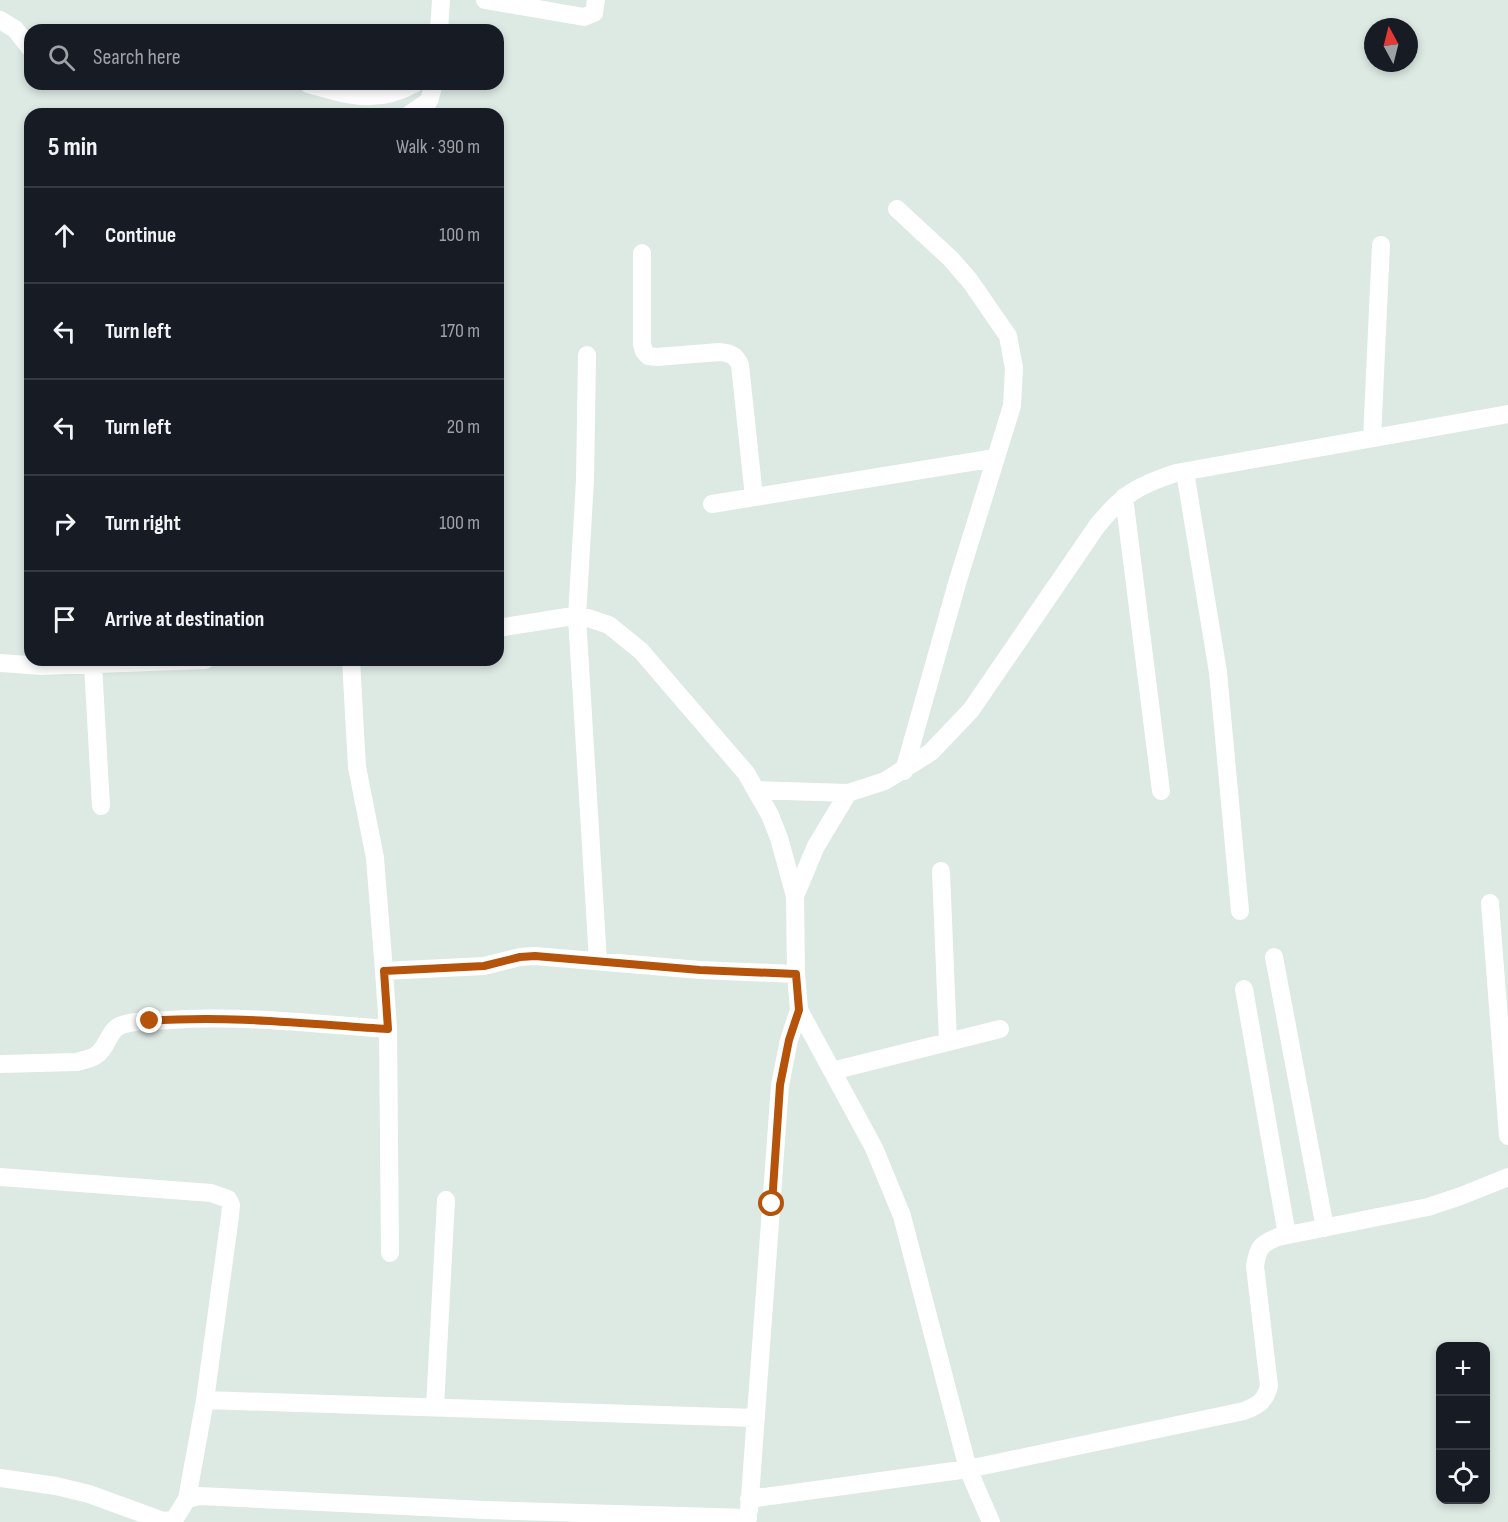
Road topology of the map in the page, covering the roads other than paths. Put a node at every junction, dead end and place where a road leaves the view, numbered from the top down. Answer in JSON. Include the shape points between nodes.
{"nodes":[{"id":1,"x":441,"y":0,"type":"edge"},
{"id":2,"x":485,"y":0,"type":"edge"},
{"id":3,"x":596,"y":0,"type":"edge"},
{"id":4,"x":0,"y":21,"type":"edge"},
{"id":5,"x":439,"y":24,"type":"edge"},
{"id":6,"x":24,"y":40,"type":"edge"},
{"id":7,"x":330,"y":90,"type":"edge"},
{"id":8,"x":402,"y":90,"type":"edge"},
{"id":9,"x":432,"y":90,"type":"edge"},
{"id":10,"x":419,"y":108,"type":"edge"},
{"id":11,"x":897,"y":209,"type":"dead end"},
{"id":12,"x":1381,"y":244,"type":"dead end"},
{"id":13,"x":642,"y":253,"type":"dead end"},
{"id":14,"x":587,"y":355,"type":"dead end"},
{"id":15,"x":1508,"y":414,"type":"edge"},
{"id":16,"x":1372,"y":438,"type":"junction"},
{"id":17,"x":995,"y":458,"type":"junction"},
{"id":18,"x":1185,"y":472,"type":"junction"},
{"id":19,"x":754,"y":497,"type":"junction"},
{"id":20,"x":1124,"y":497,"type":"junction"},
{"id":21,"x":712,"y":504,"type":"dead end"},
{"id":22,"x":577,"y":617,"type":"junction"},
{"id":23,"x":504,"y":627,"type":"edge"},
{"id":24,"x":0,"y":663,"type":"edge"},
{"id":25,"x":24,"y":665,"type":"edge"},
{"id":26,"x":93,"y":666,"type":"edge"},
{"id":27,"x":351,"y":666,"type":"edge"},
{"id":28,"x":904,"y":771,"type":"junction"},
{"id":29,"x":756,"y":790,"type":"junction"},
{"id":30,"x":1161,"y":791,"type":"dead end"},
{"id":31,"x":848,"y":793,"type":"junction"},
{"id":32,"x":101,"y":806,"type":"dead end"},
{"id":33,"x":941,"y":871,"type":"dead end"},
{"id":34,"x":795,"y":896,"type":"junction"},
{"id":35,"x":1490,"y":903,"type":"dead end"},
{"id":36,"x":1240,"y":911,"type":"dead end"},
{"id":37,"x":1274,"y":957,"type":"dead end"},
{"id":38,"x":598,"y":961,"type":"junction"},
{"id":39,"x":384,"y":971,"type":"junction"},
{"id":40,"x":796,"y":974,"type":"junction"},
{"id":41,"x":1244,"y":989,"type":"dead end"},
{"id":42,"x":799,"y":1010,"type":"junction"},
{"id":43,"x":388,"y":1029,"type":"junction"},
{"id":44,"x":1000,"y":1029,"type":"dead end"},
{"id":45,"x":948,"y":1042,"type":"junction"},
{"id":46,"x":0,"y":1064,"type":"edge"},
{"id":47,"x":832,"y":1071,"type":"junction"},
{"id":48,"x":1508,"y":1136,"type":"edge"},
{"id":49,"x":0,"y":1177,"type":"edge"},
{"id":50,"x":1508,"y":1177,"type":"edge"},
{"id":51,"x":446,"y":1200,"type":"dead end"},
{"id":52,"x":1325,"y":1228,"type":"junction"},
{"id":53,"x":1287,"y":1235,"type":"junction"},
{"id":54,"x":390,"y":1253,"type":"dead end"},
{"id":55,"x":205,"y":1400,"type":"junction"},
{"id":56,"x":435,"y":1407,"type":"junction"},
{"id":57,"x":756,"y":1418,"type":"junction"},
{"id":58,"x":968,"y":1469,"type":"junction"},
{"id":59,"x":0,"y":1478,"type":"edge"},
{"id":60,"x":187,"y":1499,"type":"junction"},
{"id":61,"x":749,"y":1499,"type":"junction"},
{"id":62,"x":748,"y":1520,"type":"edge"},
{"id":63,"x":991,"y":1522,"type":"edge"}],
"edges":[{"from":1,"to":5,"type":"street"},
{"from":2,"to":3,"type":"street","via":[[584,17],[594,13]]},
{"from":4,"to":6,"type":"street","via":[[15,29]]},
{"from":7,"to":8,"type":"street","via":[[370,98]]},
{"from":9,"to":10,"type":"street","via":[[429,101]]},
{"from":11,"to":17,"type":"street","via":[[962,270],[1008,336],[1014,368],[1013,396]]},
{"from":12,"to":16,"type":"street"},
{"from":13,"to":19,"type":"street","via":[[642,344],[648,356],[719,352],[737,357]]},
{"from":14,"to":22,"type":"street"},
{"from":15,"to":16,"type":"street"},
{"from":16,"to":18,"type":"street"},
{"from":17,"to":19,"type":"street"},
{"from":17,"to":28,"type":"street"},
{"from":18,"to":20,"type":"street","via":[[1154,480]]},
{"from":18,"to":36,"type":"street","via":[[1218,672]]},
{"from":19,"to":21,"type":"street"},
{"from":20,"to":28,"type":"street","via":[[1097,526],[971,710],[931,753]]},
{"from":20,"to":30,"type":"street"},
{"from":22,"to":23,"type":"street"},
{"from":22,"to":29,"type":"street","via":[[609,624],[641,651],[746,773]]},
{"from":22,"to":38,"type":"street"},
{"from":24,"to":25,"type":"street"},
{"from":26,"to":32,"type":"street"},
{"from":27,"to":39,"type":"street","via":[[356,759],[375,858]]},
{"from":28,"to":31,"type":"street"},
{"from":29,"to":31,"type":"street"},
{"from":29,"to":34,"type":"street","via":[[779,838]]},
{"from":31,"to":34,"type":"street","via":[[816,846]]},
{"from":33,"to":45,"type":"street"},
{"from":34,"to":40,"type":"street"},
{"from":35,"to":48,"type":"street"},
{"from":37,"to":52,"type":"street"},
{"from":38,"to":39,"type":"street","via":[[535,956],[484,966]]},
{"from":38,"to":40,"type":"street"},
{"from":39,"to":43,"type":"street"},
{"from":40,"to":42,"type":"street"},
{"from":41,"to":53,"type":"street"},
{"from":42,"to":47,"type":"street"},
{"from":42,"to":57,"type":"street","via":[[780,1085]]},
{"from":43,"to":46,"type":"street","via":[[236,1018],[133,1022],[117,1027],[101,1051],[87,1059]]},
{"from":43,"to":54,"type":"street"},
{"from":44,"to":45,"type":"street"},
{"from":45,"to":47,"type":"street"},
{"from":47,"to":58,"type":"street","via":[[874,1148],[902,1216]]},
{"from":49,"to":55,"type":"street","via":[[211,1193],[228,1199],[230,1216]]},
{"from":50,"to":52,"type":"street","via":[[1428,1207]]},
{"from":51,"to":56,"type":"street"},
{"from":52,"to":53,"type":"street"},
{"from":53,"to":58,"type":"street","via":[[1265,1242],[1257,1252],[1255,1266],[1269,1386],[1257,1406]]},
{"from":55,"to":56,"type":"street"},
{"from":55,"to":60,"type":"street"},
{"from":56,"to":57,"type":"street"},
{"from":57,"to":61,"type":"street"},
{"from":58,"to":61,"type":"street"},
{"from":58,"to":63,"type":"street"},
{"from":59,"to":60,"type":"street","via":[[89,1494],[163,1521],[174,1520]]},
{"from":60,"to":62,"type":"street","via":[[200,1496]]},
{"from":61,"to":62,"type":"street"}]}
